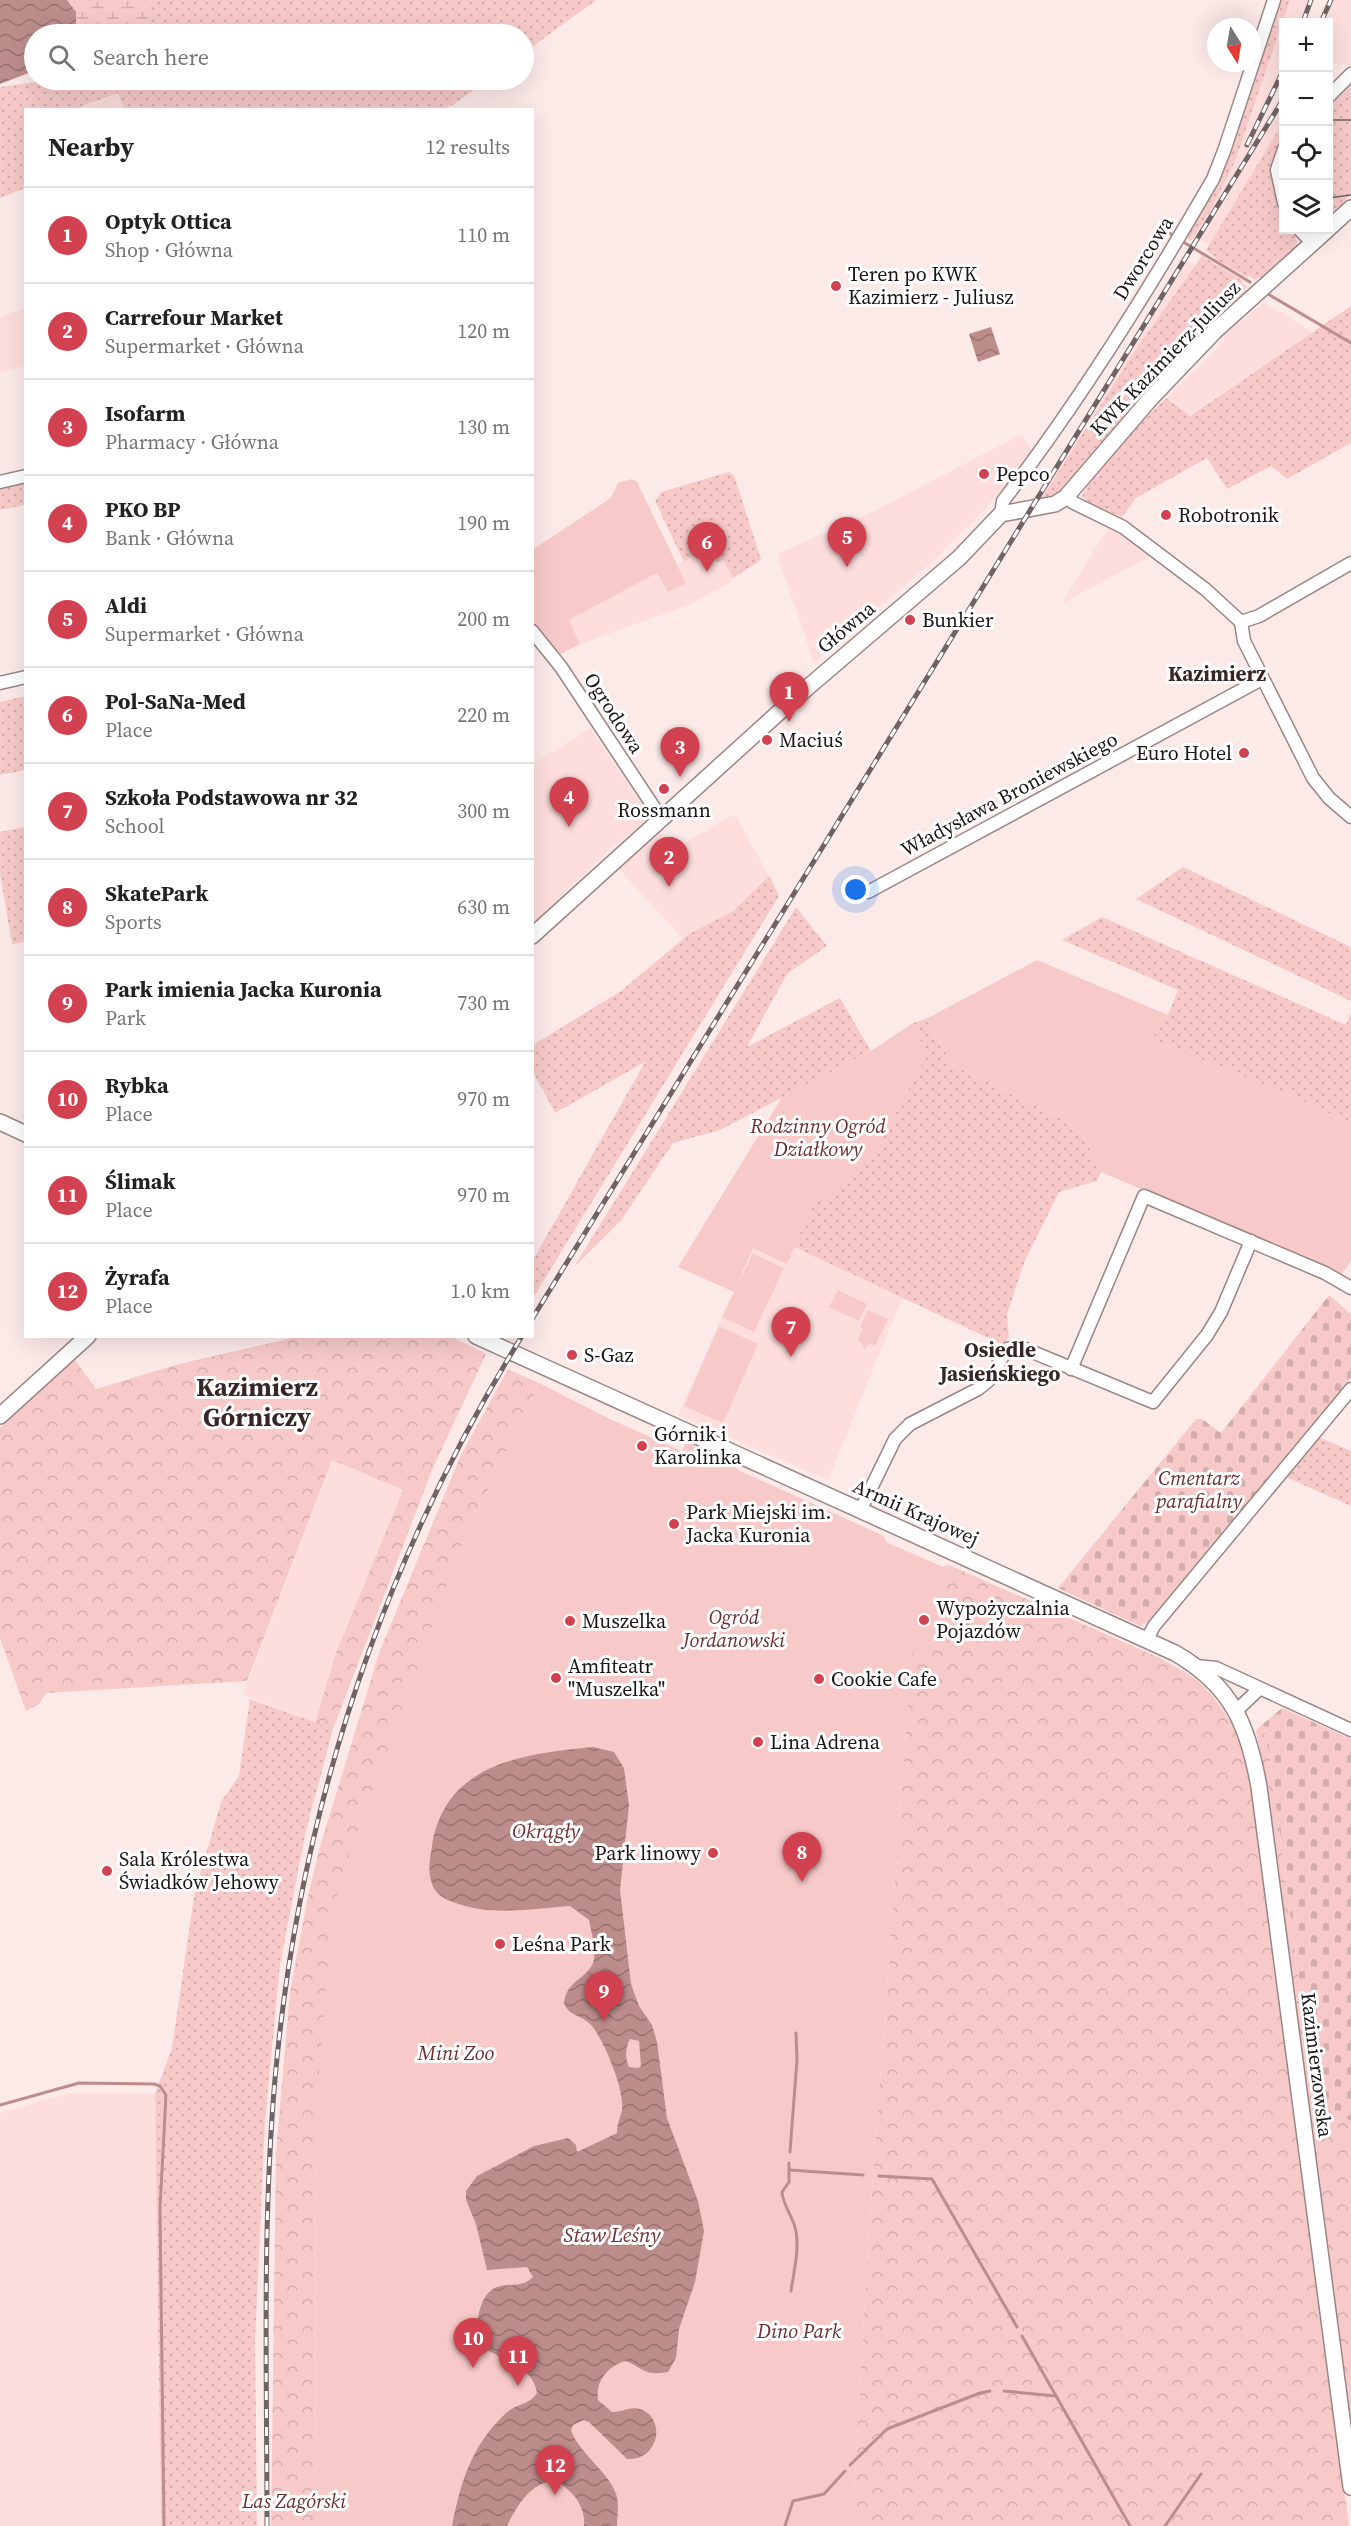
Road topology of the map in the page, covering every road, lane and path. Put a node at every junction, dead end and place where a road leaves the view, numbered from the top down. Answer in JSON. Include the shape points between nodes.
{"nodes":[{"id":1,"x":1274,"y":0,"type":"edge"},
{"id":2,"x":1351,"y":75,"type":"edge"},
{"id":3,"x":1333,"y":93,"type":"edge"},
{"id":4,"x":1279,"y":164,"type":"edge"},
{"id":5,"x":1279,"y":179,"type":"edge"},
{"id":6,"x":1351,"y":208,"type":"edge"},
{"id":7,"x":1333,"y":224,"type":"edge"},
{"id":8,"x":1304,"y":234,"type":"edge"},
{"id":9,"x":1323,"y":234,"type":"edge"},
{"id":10,"x":1313,"y":244,"type":"junction"},
{"id":11,"x":24,"y":476,"type":"edge"},
{"id":12,"x":0,"y":482,"type":"edge"},
{"id":13,"x":1066,"y":497,"type":"junction"},
{"id":14,"x":1001,"y":514,"type":"junction"},
{"id":15,"x":1351,"y":563,"type":"edge"},
{"id":16,"x":1241,"y":622,"type":"junction"},
{"id":17,"x":534,"y":633,"type":"edge"},
{"id":18,"x":24,"y":677,"type":"edge"},
{"id":19,"x":1262,"y":679,"type":"junction"},
{"id":20,"x":0,"y":683,"type":"edge"},
{"id":21,"x":1351,"y":817,"type":"edge"},
{"id":22,"x":661,"y":818,"type":"junction"},
{"id":23,"x":868,"y":892,"type":"dead end"},
{"id":24,"x":534,"y":934,"type":"edge"},
{"id":25,"x":0,"y":1122,"type":"edge"},
{"id":26,"x":24,"y":1133,"type":"edge"},
{"id":27,"x":1251,"y":1241,"type":"junction"},
{"id":28,"x":1351,"y":1288,"type":"edge"},
{"id":29,"x":86,"y":1338,"type":"edge"},
{"id":30,"x":480,"y":1338,"type":"edge"},
{"id":31,"x":1071,"y":1369,"type":"junction"},
{"id":32,"x":1351,"y":1389,"type":"edge"},
{"id":33,"x":0,"y":1416,"type":"edge"},
{"id":34,"x":861,"y":1509,"type":"junction"},
{"id":35,"x":1147,"y":1640,"type":"junction"},
{"id":36,"x":1196,"y":1666,"type":"junction"},
{"id":37,"x":1259,"y":1689,"type":"junction"},
{"id":38,"x":1236,"y":1711,"type":"junction"},
{"id":39,"x":1351,"y":1730,"type":"edge"},
{"id":40,"x":1351,"y":2487,"type":"edge"}],
"edges":[{"from":1,"to":14,"type":"street","name":"Dworcowa","via":[[1213,179],[1098,366],[1003,501]]},
{"from":2,"to":3,"type":"street"},
{"from":4,"to":5,"type":"street"},
{"from":6,"to":7,"type":"street","name":"KWK Kazimierz-Juliusz"},
{"from":8,"to":10,"type":"street"},
{"from":9,"to":10,"type":"street","name":"KWK Kazimierz-Juliusz"},
{"from":10,"to":13,"type":"street","name":"KWK Kazimierz-Juliusz","via":[[1215,332],[1143,406]]},
{"from":11,"to":12,"type":"street"},
{"from":13,"to":14,"type":"street","via":[[1055,504]]},
{"from":13,"to":16,"type":"street","via":[[1123,527],[1205,589]]},
{"from":14,"to":22,"type":"street","name":"Główna","via":[[959,558]]},
{"from":15,"to":16,"type":"street","via":[[1259,616]]},
{"from":16,"to":19,"type":"street","via":[[1244,641]]},
{"from":17,"to":22,"type":"street","name":"Ogrodowa","via":[[561,667]]},
{"from":18,"to":20,"type":"street"},
{"from":19,"to":21,"type":"street","via":[[1313,777]]},
{"from":19,"to":23,"type":"street","name":"Władysława Broniewskiego"},
{"from":22,"to":24,"type":"street","name":"Główna"},
{"from":25,"to":26,"type":"street"},
{"from":27,"to":28,"type":"street"},
{"from":27,"to":31,"type":"street","via":[[1207,1335],[1153,1402]]},
{"from":27,"to":31,"type":"street","via":[[1144,1196]]},
{"from":29,"to":33,"type":"street"},
{"from":30,"to":34,"type":"street","name":"Armii Krajowej"},
{"from":31,"to":34,"type":"street","via":[[1018,1346],[1007,1348],[989,1380],[901,1431]]},
{"from":32,"to":35,"type":"street","via":[[1154,1626]]},
{"from":34,"to":35,"type":"street","name":"Armii Krajowej"},
{"from":35,"to":36,"type":"street","name":"Armii Krajowej"},
{"from":36,"to":37,"type":"street","via":[[1216,1668]]},
{"from":36,"to":38,"type":"street","name":"Kazimierzowska","via":[[1221,1689]]},
{"from":37,"to":38,"type":"street"},
{"from":37,"to":39,"type":"street"},
{"from":38,"to":40,"type":"street","name":"Kazimierzowska","via":[[1252,1747],[1259,1787]]}]}
